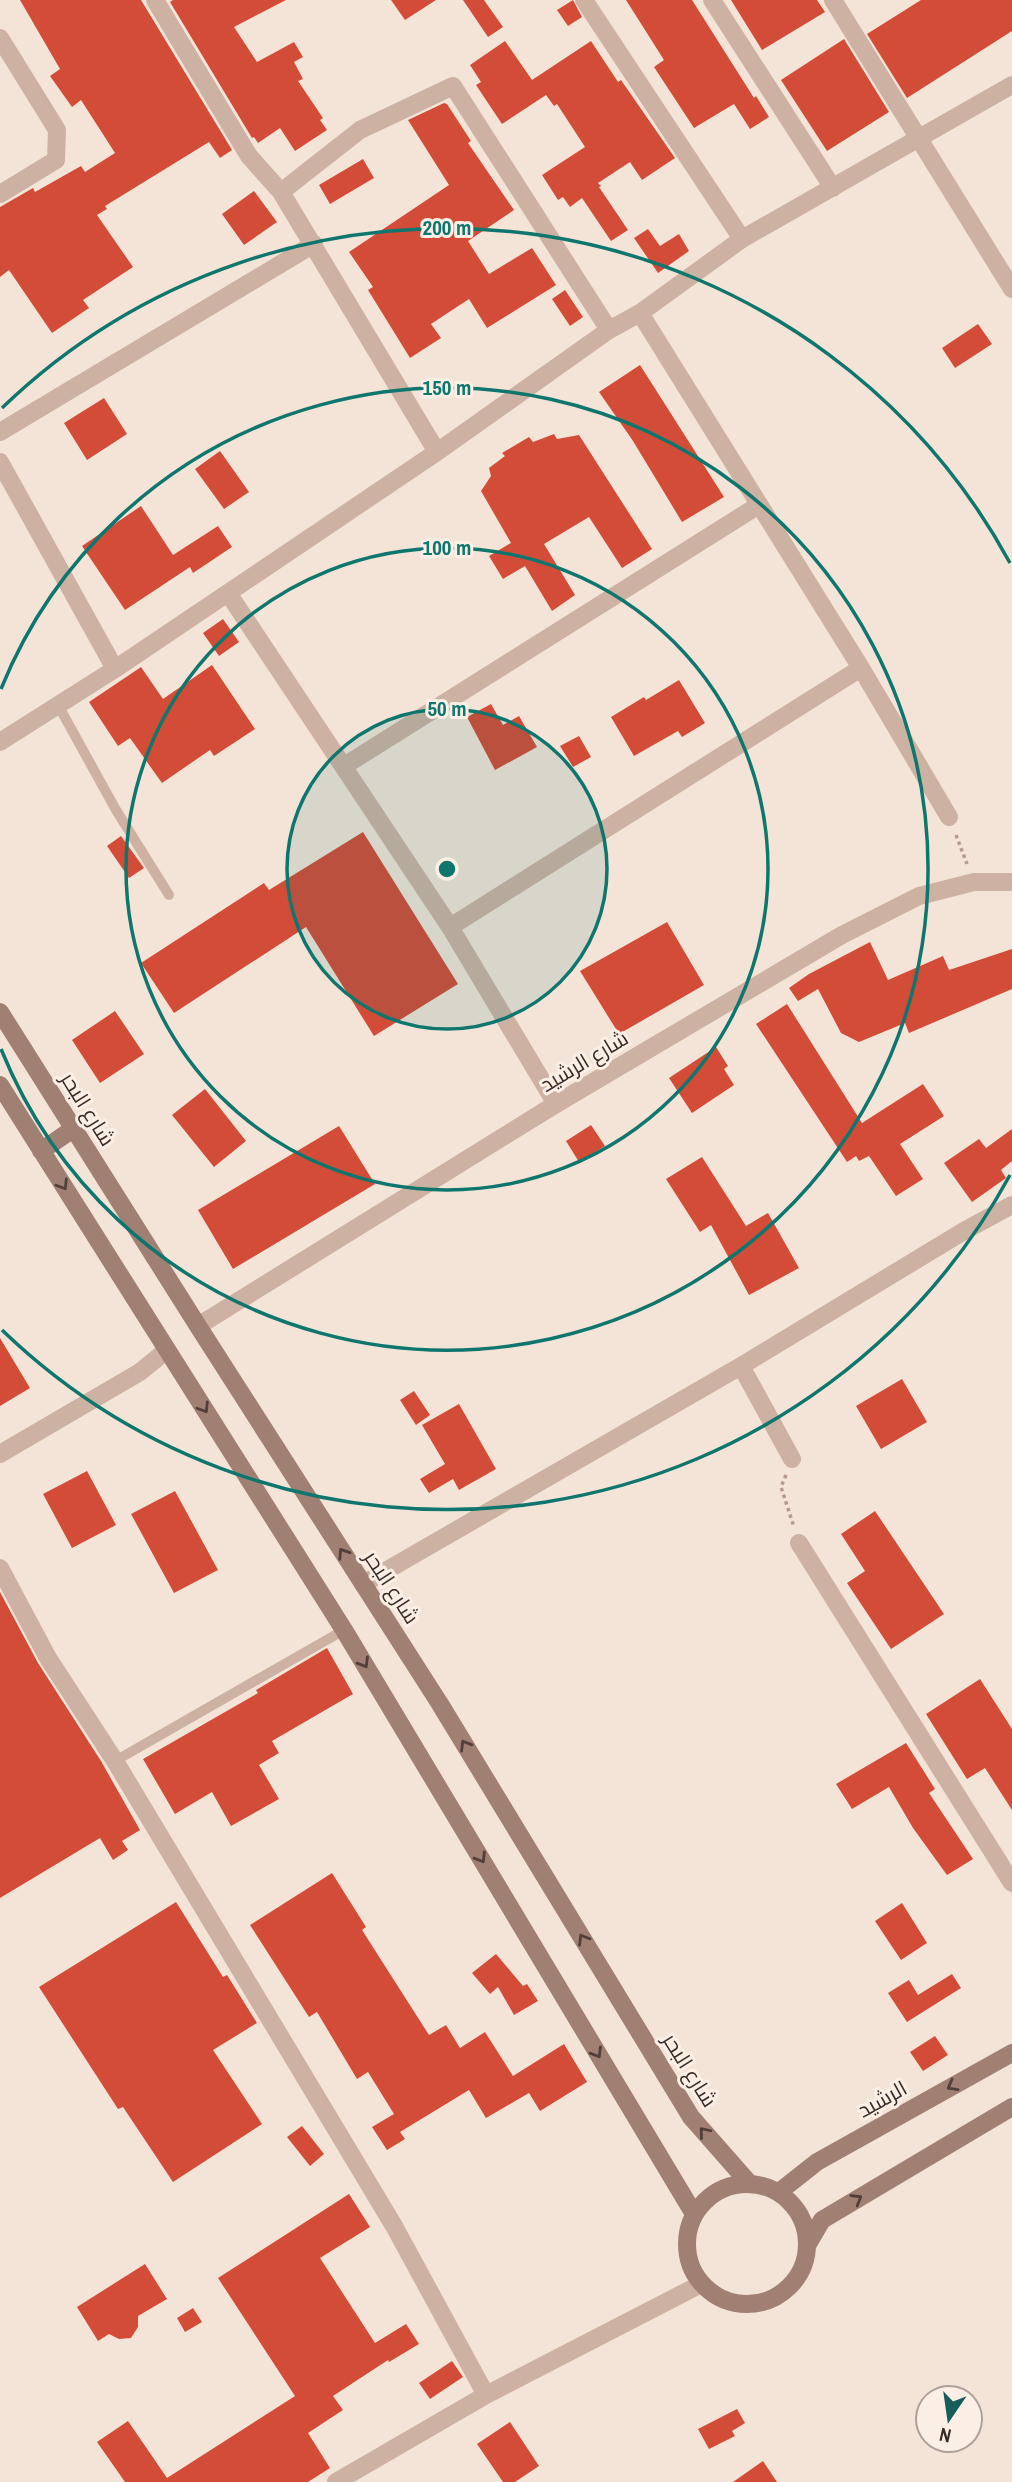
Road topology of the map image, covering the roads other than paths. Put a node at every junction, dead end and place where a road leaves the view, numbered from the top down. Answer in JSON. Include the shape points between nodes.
{"nodes":[{"id":1,"x":155,"y":0,"type":"edge"},
{"id":2,"x":584,"y":0,"type":"edge"},
{"id":3,"x":712,"y":0,"type":"edge"},
{"id":4,"x":833,"y":0,"type":"edge"},
{"id":5,"x":0,"y":38,"type":"edge"},
{"id":6,"x":1012,"y":85,"type":"edge"},
{"id":7,"x":921,"y":139,"type":"junction"},
{"id":8,"x":833,"y":188,"type":"junction"},
{"id":9,"x":281,"y":192,"type":"junction"},
{"id":10,"x":0,"y":194,"type":"edge"},
{"id":11,"x":742,"y":239,"type":"junction"},
{"id":12,"x":314,"y":244,"type":"junction"},
{"id":13,"x":1012,"y":289,"type":"edge"},
{"id":14,"x":640,"y":313,"type":"junction"},
{"id":15,"x":609,"y":330,"type":"junction"},
{"id":16,"x":0,"y":432,"type":"edge"},
{"id":17,"x":437,"y":453,"type":"junction"},
{"id":18,"x":0,"y":463,"type":"edge"},
{"id":19,"x":759,"y":505,"type":"junction"},
{"id":20,"x":228,"y":593,"type":"junction"},
{"id":21,"x":115,"y":668,"type":"junction"},
{"id":22,"x":861,"y":668,"type":"junction"},
{"id":23,"x":58,"y":705,"type":"junction"},
{"id":24,"x":0,"y":742,"type":"edge"},
{"id":25,"x":344,"y":766,"type":"junction"},
{"id":26,"x":949,"y":817,"type":"road end"},
{"id":27,"x":1012,"y":882,"type":"edge"},
{"id":28,"x":169,"y":895,"type":"dead end"},
{"id":29,"x":450,"y":928,"type":"junction"},
{"id":30,"x":0,"y":1012,"type":"edge"},
{"id":31,"x":0,"y":1085,"type":"edge"},
{"id":32,"x":556,"y":1104,"type":"junction"},
{"id":33,"x":74,"y":1129,"type":"junction"},
{"id":34,"x":41,"y":1151,"type":"junction"},
{"id":35,"x":1012,"y":1205,"type":"edge"},
{"id":36,"x":198,"y":1326,"type":"junction"},
{"id":37,"x":167,"y":1350,"type":"junction"},
{"id":38,"x":741,"y":1366,"type":"junction"},
{"id":39,"x":0,"y":1454,"type":"edge"},
{"id":40,"x":792,"y":1459,"type":"road end"},
{"id":41,"x":799,"y":1543,"type":"road end"},
{"id":42,"x":0,"y":1568,"type":"edge"},
{"id":43,"x":363,"y":1584,"type":"junction"},
{"id":44,"x":344,"y":1630,"type":"junction"},
{"id":45,"x":115,"y":1761,"type":"junction"},
{"id":46,"x":1012,"y":1883,"type":"edge"},
{"id":47,"x":1012,"y":2053,"type":"edge"},
{"id":48,"x":1012,"y":2107,"type":"edge"},
{"id":49,"x":749,"y":2183,"type":"junction"},
{"id":50,"x":779,"y":2192,"type":"junction"},
{"id":51,"x":694,"y":2214,"type":"junction"},
{"id":52,"x":808,"y":2244,"type":"junction"},
{"id":53,"x":701,"y":2284,"type":"junction"},
{"id":54,"x":486,"y":2395,"type":"junction"},
{"id":55,"x":335,"y":2482,"type":"edge"}],
"edges":[{"from":1,"to":9,"type":"street","via":[[249,156]]},
{"from":2,"to":11,"type":"street"},
{"from":3,"to":8,"type":"street"},
{"from":4,"to":7,"type":"street"},
{"from":5,"to":10,"type":"street","via":[[57,130],[56,160]]},
{"from":6,"to":7,"type":"street"},
{"from":7,"to":8,"type":"street"},
{"from":7,"to":13,"type":"street"},
{"from":8,"to":11,"type":"street"},
{"from":9,"to":12,"type":"street"},
{"from":9,"to":15,"type":"street","via":[[360,130],[453,86]]},
{"from":11,"to":14,"type":"street"},
{"from":12,"to":16,"type":"street"},
{"from":12,"to":17,"type":"street"},
{"from":14,"to":15,"type":"street"},
{"from":14,"to":19,"type":"street"},
{"from":15,"to":17,"type":"street"},
{"from":17,"to":20,"type":"street"},
{"from":18,"to":21,"type":"street"},
{"from":19,"to":22,"type":"street"},
{"from":19,"to":25,"type":"street"},
{"from":20,"to":21,"type":"street"},
{"from":20,"to":25,"type":"street"},
{"from":21,"to":23,"type":"street"},
{"from":22,"to":26,"type":"street"},
{"from":22,"to":29,"type":"street"},
{"from":23,"to":24,"type":"street"},
{"from":23,"to":28,"type":"lane"},
{"from":25,"to":29,"type":"street"},
{"from":27,"to":32,"type":"street","name":"شارع الرشيد","via":[[974,882],[919,896],[842,935]]},
{"from":29,"to":32,"type":"street"},
{"from":30,"to":33,"type":"main road","name":"شارع البحر"},
{"from":31,"to":34,"type":"main road"},
{"from":32,"to":36,"type":"street","name":"شارع الرشيد"},
{"from":33,"to":34,"type":"main road"},
{"from":33,"to":36,"type":"main road","name":"شارع البحر"},
{"from":34,"to":37,"type":"main road","one_way":true},
{"from":35,"to":38,"type":"street"},
{"from":43,"to":36,"type":"main road","name":"شارع البحر","one_way":true},
{"from":37,"to":39,"type":"street","via":[[140,1372]]},
{"from":37,"to":44,"type":"main road","one_way":true},
{"from":38,"to":40,"type":"street"},
{"from":38,"to":43,"type":"street"},
{"from":41,"to":46,"type":"street"},
{"from":42,"to":45,"type":"street","via":[[48,1658]]},
{"from":49,"to":43,"type":"main road","name":"شارع البحر","one_way":true,"via":[[691,2117]]},
{"from":44,"to":45,"type":"lane"},
{"from":44,"to":51,"type":"main road","one_way":true},
{"from":45,"to":54,"type":"street","via":[[394,2226]]},
{"from":47,"to":50,"type":"main road","name":"الرشيد","one_way":true,"via":[[817,2162]]},
{"from":52,"to":48,"type":"main road","one_way":true,"via":[[822,2220]]},
{"from":49,"to":50,"type":"main road"},
{"from":49,"to":51,"type":"main road","via":[[727,2186],[708,2197]]},
{"from":50,"to":52,"type":"main road","via":[[804,2223]]},
{"from":51,"to":53,"type":"main road","via":[[687,2231],[687,2250]]},
{"from":52,"to":53,"type":"main road","via":[[801,2271],[792,2284],[765,2302],[733,2303]]},
{"from":53,"to":54,"type":"street"},
{"from":54,"to":55,"type":"street"}]}
